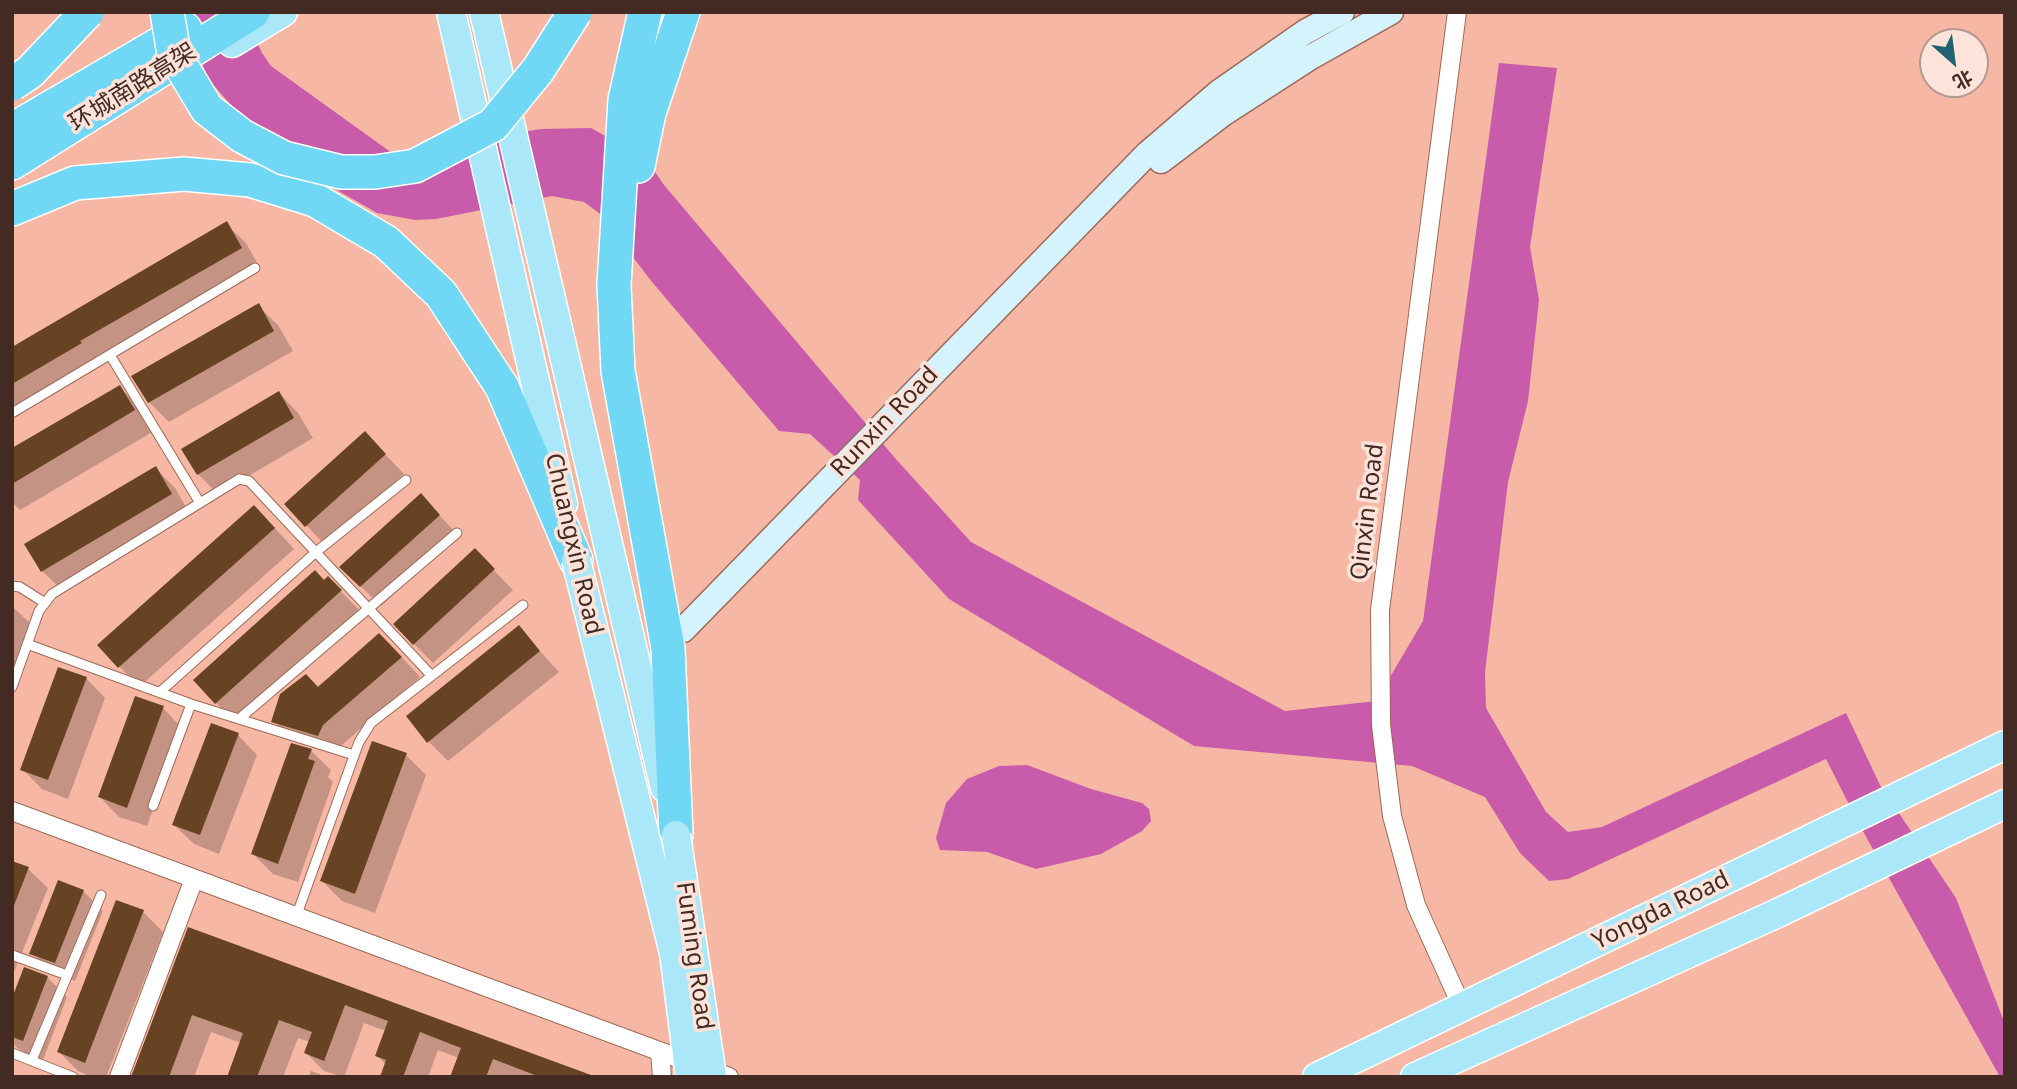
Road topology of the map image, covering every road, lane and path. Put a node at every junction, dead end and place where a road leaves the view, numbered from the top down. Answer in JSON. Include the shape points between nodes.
{"nodes":[{"id":1,"x":87,"y":12,"type":"edge"},
{"id":2,"x":104,"y":12,"type":"edge"},
{"id":3,"x":167,"y":12,"type":"edge"},
{"id":4,"x":214,"y":12,"type":"edge"},
{"id":5,"x":451,"y":12,"type":"edge"},
{"id":6,"x":484,"y":12,"type":"edge"},
{"id":7,"x":575,"y":12,"type":"edge"},
{"id":8,"x":645,"y":12,"type":"edge"},
{"id":9,"x":683,"y":12,"type":"edge"},
{"id":10,"x":1342,"y":12,"type":"edge"},
{"id":11,"x":1391,"y":12,"type":"edge"},
{"id":12,"x":1457,"y":12,"type":"edge"},
{"id":13,"x":269,"y":15,"type":"edge"},
{"id":14,"x":12,"y":65,"type":"edge"},
{"id":15,"x":12,"y":84,"type":"edge"},
{"id":16,"x":12,"y":130,"type":"edge"},
{"id":17,"x":12,"y":163,"type":"edge"},
{"id":18,"x":12,"y":180,"type":"edge"},
{"id":19,"x":12,"y":209,"type":"edge"},
{"id":20,"x":1088,"y":216,"type":"junction"},
{"id":21,"x":255,"y":268,"type":"dead end"},
{"id":22,"x":614,"y":285,"type":"junction"},
{"id":23,"x":110,"y":355,"type":"junction"},
{"id":24,"x":12,"y":413,"type":"edge"},
{"id":25,"x":405,"y":480,"type":"dead end"},
{"id":26,"x":200,"y":503,"type":"junction"},
{"id":27,"x":457,"y":533,"type":"dead end"},
{"id":28,"x":316,"y":552,"type":"junction"},
{"id":29,"x":576,"y":560,"type":"junction"},
{"id":30,"x":12,"y":586,"type":"edge"},
{"id":31,"x":45,"y":603,"type":"junction"},
{"id":32,"x":523,"y":605,"type":"dead end"},
{"id":33,"x":369,"y":608,"type":"junction"},
{"id":34,"x":683,"y":630,"type":"dead end"},
{"id":35,"x":27,"y":644,"type":"junction"},
{"id":36,"x":431,"y":675,"type":"junction"},
{"id":37,"x":12,"y":687,"type":"edge"},
{"id":38,"x":160,"y":692,"type":"junction"},
{"id":39,"x":191,"y":704,"type":"junction"},
{"id":40,"x":239,"y":719,"type":"junction"},
{"id":41,"x":1999,"y":748,"type":"edge"},
{"id":42,"x":355,"y":755,"type":"junction"},
{"id":43,"x":2005,"y":804,"type":"edge"},
{"id":44,"x":153,"y":806,"type":"dead end"},
{"id":45,"x":12,"y":811,"type":"edge"},
{"id":46,"x":676,"y":835,"type":"junction"},
{"id":47,"x":194,"y":878,"type":"junction"},
{"id":48,"x":101,"y":895,"type":"dead end"},
{"id":49,"x":296,"y":916,"type":"junction"},
{"id":50,"x":12,"y":955,"type":"edge"},
{"id":51,"x":67,"y":975,"type":"junction"},
{"id":52,"x":1462,"y":1007,"type":"junction"},
{"id":53,"x":660,"y":1052,"type":"junction"},
{"id":54,"x":12,"y":1053,"type":"edge"},
{"id":55,"x":32,"y":1060,"type":"junction"},
{"id":56,"x":73,"y":1077,"type":"edge"},
{"id":57,"x":120,"y":1077,"type":"edge"},
{"id":58,"x":662,"y":1077,"type":"edge"},
{"id":59,"x":690,"y":1077,"type":"edge"},
{"id":60,"x":712,"y":1077,"type":"edge"},
{"id":61,"x":729,"y":1077,"type":"edge"},
{"id":62,"x":1317,"y":1077,"type":"edge"},
{"id":63,"x":1415,"y":1077,"type":"edge"}],
"edges":[{"from":1,"to":15,"type":"highway","bridge":true,"via":[[30,72]]},
{"from":2,"to":14,"type":"main road"},
{"from":3,"to":7,"type":"highway","bridge":true,"via":[[174,54],[207,110],[242,136],[284,158],[341,172],[415,166],[493,125],[538,70]]},
{"from":4,"to":16,"type":"highway","name":"环城南路高架"},
{"from":5,"to":29,"type":"main road","name":"Chuangxin Road"},
{"from":6,"to":46,"type":"main road","name":"Chuangxin Road","bridge":true},
{"from":8,"to":22,"type":"highway","via":[[625,100]]},
{"from":9,"to":22,"type":"highway","via":[[649,113]]},
{"from":10,"to":20,"type":"street","name":"Runxin Road","via":[[1219,92],[1148,153]]},
{"from":11,"to":20,"type":"street","name":"Runxin Road","via":[[1223,114]]},
{"from":12,"to":52,"type":"street","name":"Qinxin Road","via":[[1380,610],[1381,725],[1392,816],[1416,905]]},
{"from":13,"to":17,"type":"highway","name":"环城南路高架"},
{"from":13,"to":18,"type":"main road"},
{"from":19,"to":29,"type":"highway","via":[[75,183],[184,173],[250,180],[315,200],[386,242],[441,294],[502,387]]},
{"from":20,"to":34,"type":"street","name":"Runxin Road"},
{"from":21,"to":23,"type":"lane"},
{"from":22,"to":46,"type":"highway","via":[[618,371],[668,648]]},
{"from":23,"to":24,"type":"lane"},
{"from":23,"to":26,"type":"lane"},
{"from":25,"to":28,"type":"lane"},
{"from":26,"to":28,"type":"lane","via":[[239,479],[249,481]]},
{"from":26,"to":31,"type":"lane","via":[[52,594]]},
{"from":27,"to":33,"type":"lane"},
{"from":28,"to":33,"type":"lane"},
{"from":28,"to":38,"type":"lane"},
{"from":29,"to":59,"type":"main road","name":"Chuangxin Road","bridge":true,"via":[[674,953]]},
{"from":30,"to":31,"type":"lane"},
{"from":31,"to":35,"type":"lane"},
{"from":32,"to":36,"type":"lane"},
{"from":33,"to":36,"type":"lane"},
{"from":33,"to":40,"type":"lane"},
{"from":35,"to":37,"type":"lane"},
{"from":35,"to":38,"type":"lane"},
{"from":36,"to":42,"type":"lane","via":[[371,723]]},
{"from":38,"to":39,"type":"lane"},
{"from":39,"to":40,"type":"lane"},
{"from":39,"to":44,"type":"lane"},
{"from":40,"to":42,"type":"lane"},
{"from":41,"to":52,"type":"main road","name":"Yongda Road"},
{"from":42,"to":49,"type":"lane"},
{"from":43,"to":63,"type":"main road","name":"Yongda Road","via":[[1780,912]]},
{"from":45,"to":47,"type":"street"},
{"from":46,"to":60,"type":"main road","name":"Fuming Road","bridge":true},
{"from":47,"to":49,"type":"street"},
{"from":47,"to":57,"type":"street"},
{"from":48,"to":51,"type":"lane"},
{"from":49,"to":53,"type":"street"},
{"from":50,"to":51,"type":"lane"},
{"from":51,"to":55,"type":"lane"},
{"from":52,"to":62,"type":"main road","name":"Yongda Road"},
{"from":53,"to":58,"type":"street"},
{"from":53,"to":61,"type":"street"},
{"from":54,"to":55,"type":"lane"},
{"from":55,"to":56,"type":"lane"}]}
